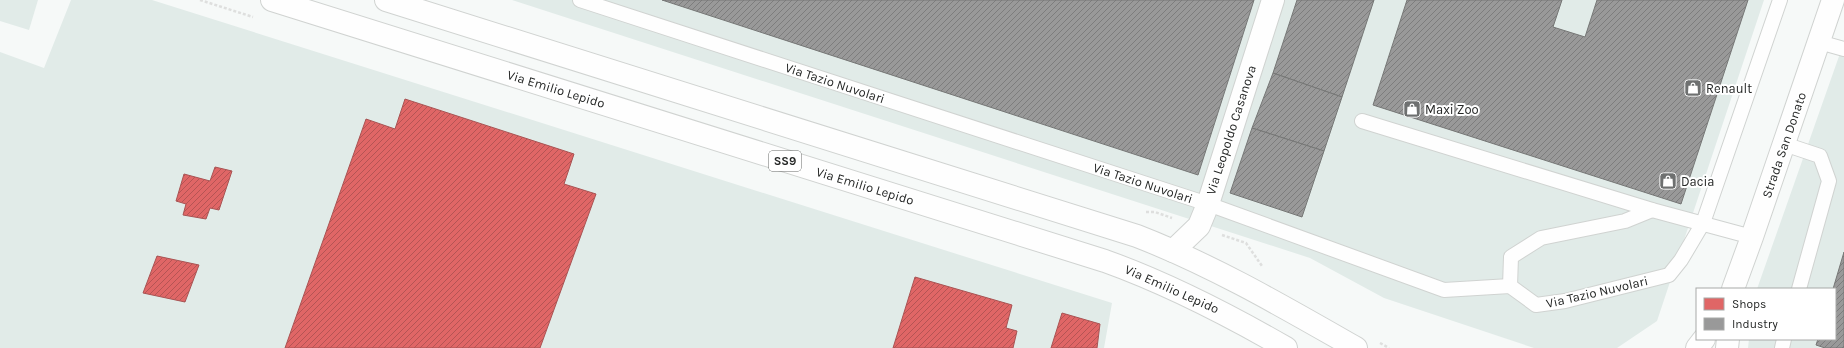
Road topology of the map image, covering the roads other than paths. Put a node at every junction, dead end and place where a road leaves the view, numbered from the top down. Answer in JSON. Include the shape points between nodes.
{"nodes":[{"id":1,"x":272,"y":0,"type":"edge"},
{"id":2,"x":386,"y":0,"type":"edge"},
{"id":3,"x":580,"y":0,"type":"edge"},
{"id":4,"x":1272,"y":0,"type":"edge"},
{"id":5,"x":1780,"y":0,"type":"edge"},
{"id":6,"x":1833,"y":0,"type":"edge"},
{"id":7,"x":1819,"y":42,"type":"junction"},
{"id":8,"x":1844,"y":49,"type":"edge"},
{"id":9,"x":1362,"y":121,"type":"dead end"},
{"id":10,"x":1784,"y":144,"type":"junction"},
{"id":11,"x":1208,"y":204,"type":"junction"},
{"id":12,"x":1652,"y":210,"type":"junction"},
{"id":13,"x":1703,"y":223,"type":"junction"},
{"id":14,"x":1752,"y":238,"type":"junction"},
{"id":15,"x":1173,"y":251,"type":"junction"},
{"id":16,"x":1510,"y":286,"type":"junction"},
{"id":17,"x":1733,"y":288,"type":"edge"},
{"id":18,"x":1799,"y":288,"type":"edge"},
{"id":19,"x":1286,"y":348,"type":"edge"},
{"id":20,"x":1356,"y":348,"type":"edge"}],
"edges":[{"from":1,"to":19,"type":"main road","name":"Via Emilio Lepido","number":"SS9","via":[[1105,261],[1204,302]]},
{"from":2,"to":15,"type":"main road","via":[[1117,230]]},
{"from":3,"to":11,"type":"lane","name":"Via Tazio Nuvolari"},
{"from":4,"to":11,"type":"main road","name":"Via Leopoldo Casanova"},
{"from":5,"to":13,"type":"lane","name":"Via Tazio Nuvolari"},
{"from":6,"to":7,"type":"main road","name":"Strada San Donato"},
{"from":7,"to":8,"type":"lane"},
{"from":7,"to":10,"type":"main road","name":"Strada San Donato"},
{"from":9,"to":12,"type":"lane"},
{"from":10,"to":14,"type":"main road","name":"Strada San Donato"},
{"from":10,"to":18,"type":"lane","via":[[1820,156],[1828,181]]},
{"from":11,"to":15,"type":"main road","name":"Via Leopoldo Casanova","via":[[1199,226]]},
{"from":11,"to":16,"type":"lane","name":"Via Tazio Nuvolari","via":[[1444,290]]},
{"from":12,"to":13,"type":"lane"},
{"from":12,"to":16,"type":"lane","via":[[1625,221],[1541,238],[1511,257]]},
{"from":13,"to":14,"type":"lane"},
{"from":13,"to":16,"type":"lane","name":"Via Tazio Nuvolari","via":[[1669,275],[1565,302],[1536,305]]},
{"from":14,"to":17,"type":"main road","name":"Strada San Donato"},
{"from":15,"to":20,"type":"main road","via":[[1236,280]]}]}
